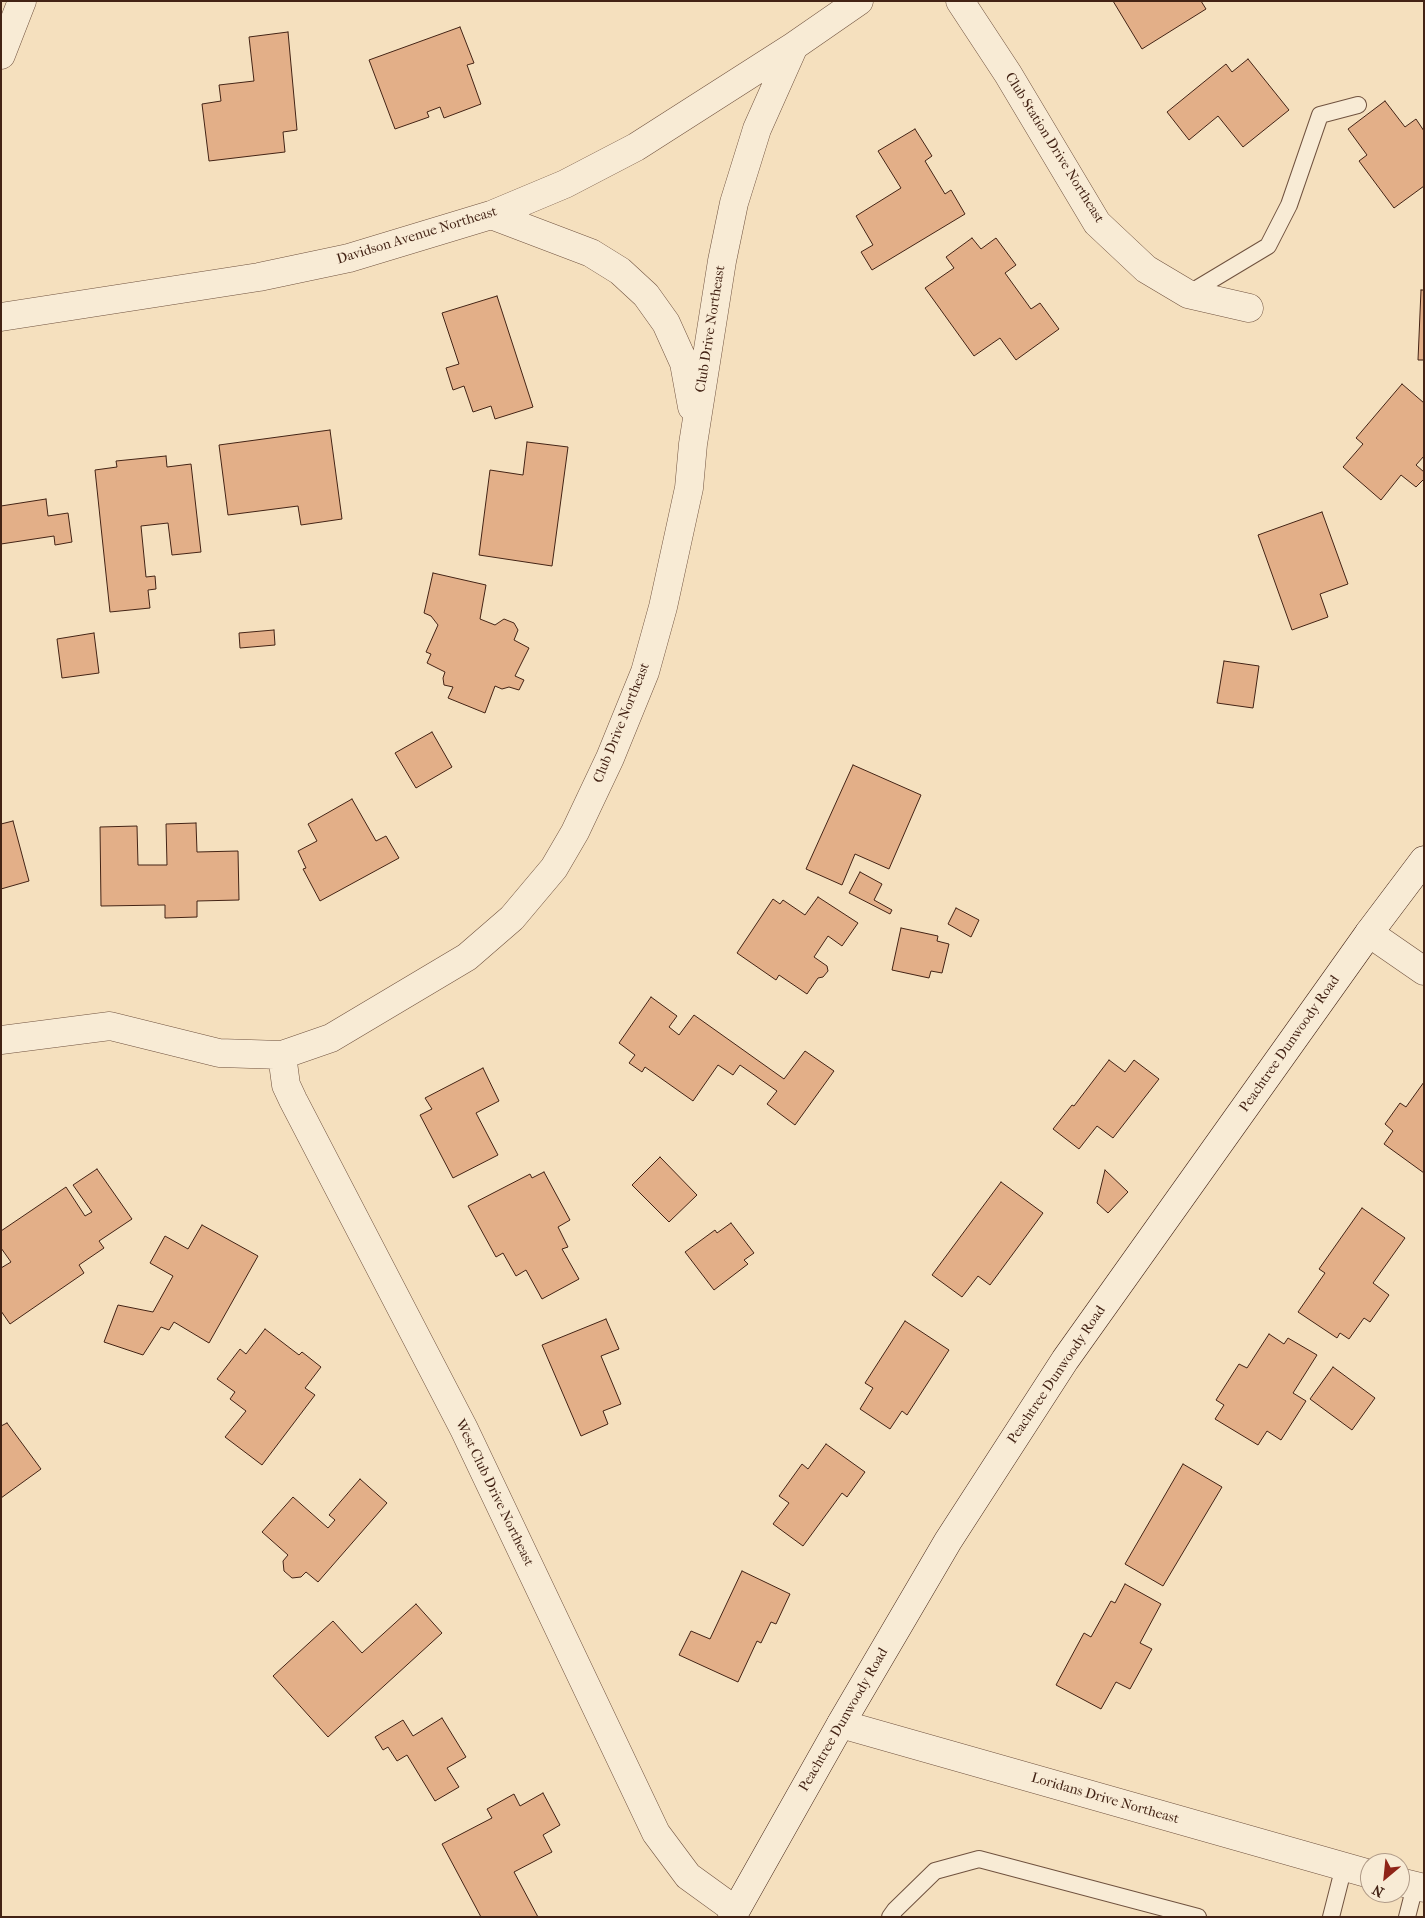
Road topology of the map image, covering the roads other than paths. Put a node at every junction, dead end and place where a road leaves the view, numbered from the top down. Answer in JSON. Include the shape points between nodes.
{"nodes":[{"id":1,"x":22,"y":1,"type":"edge"},
{"id":2,"x":859,"y":1,"type":"edge"},
{"id":3,"x":960,"y":1,"type":"edge"},
{"id":4,"x":794,"y":46,"type":"junction"},
{"id":5,"x":1,"y":55,"type":"edge"},
{"id":6,"x":1358,"y":105,"type":"dead end"},
{"id":7,"x":491,"y":215,"type":"junction"},
{"id":8,"x":1188,"y":294,"type":"junction"},
{"id":9,"x":1249,"y":308,"type":"dead end"},
{"id":10,"x":1,"y":317,"type":"edge"},
{"id":11,"x":693,"y":444,"type":"junction"},
{"id":12,"x":1424,"y":860,"type":"edge"},
{"id":13,"x":1369,"y":933,"type":"junction"},
{"id":14,"x":1424,"y":971,"type":"edge"},
{"id":15,"x":1,"y":1040,"type":"edge"},
{"id":16,"x":282,"y":1055,"type":"junction"},
{"id":17,"x":841,"y":1724,"type":"junction"},
{"id":18,"x":1344,"y":1866,"type":"junction"},
{"id":19,"x":1360,"y":1871,"type":"edge"},
{"id":20,"x":1413,"y":1885,"type":"edge"},
{"id":21,"x":733,"y":1913,"type":"edge"},
{"id":22,"x":890,"y":1917,"type":"edge"},
{"id":23,"x":1198,"y":1917,"type":"edge"},
{"id":24,"x":1331,"y":1917,"type":"edge"},
{"id":25,"x":1407,"y":1917,"type":"edge"}],
"edges":[{"from":1,"to":5,"type":"street"},
{"from":2,"to":4,"type":"street"},
{"from":3,"to":8,"type":"street","name":"Club Station Drive Northeast","via":[[1008,74],[1097,223],[1146,269]]},
{"from":4,"to":7,"type":"street","name":"Davidson Avenue Northeast","via":[[636,147],[565,184]]},
{"from":4,"to":11,"type":"street","name":"Club Drive Northeast","via":[[757,129],[734,203]]},
{"from":6,"to":8,"type":"lane","via":[[1320,115],[1289,205],[1268,246]]},
{"from":7,"to":10,"type":"street","name":"Davidson Avenue Northeast","via":[[349,258],[259,277]]},
{"from":7,"to":11,"type":"street","via":[[591,253],[620,271],[646,295],[666,323],[684,363],[691,397]]},
{"from":8,"to":9,"type":"street","name":"Club Station Drive Northeast"},
{"from":11,"to":16,"type":"street","name":"Club Drive Northeast","via":[[689,488],[663,607],[644,672],[610,758],[554,868],[512,918],[467,956],[331,1038]]},
{"from":12,"to":13,"type":"street","name":"Peachtree Dunwoody Road"},
{"from":13,"to":14,"type":"street"},
{"from":13,"to":17,"type":"street","name":"Peachtree Dunwoody Road","via":[[1064,1360],[948,1541]]},
{"from":15,"to":16,"type":"street","name":"Club Drive Northeast","via":[[110,1026],[219,1053]]},
{"from":16,"to":21,"type":"street","name":"West Club Drive Northeast","via":[[286,1085],[292,1100],[464,1429],[656,1833],[688,1876]]},
{"from":17,"to":18,"type":"street","name":"Loridans Drive Northeast"},
{"from":17,"to":21,"type":"street","name":"Peachtree Dunwoody Road"},
{"from":18,"to":19,"type":"street","name":"Loridans Drive Northeast"},
{"from":18,"to":24,"type":"lane"},
{"from":20,"to":25,"type":"lane"},
{"from":22,"to":23,"type":"lane","via":[[935,1871],[979,1859]]}]}
